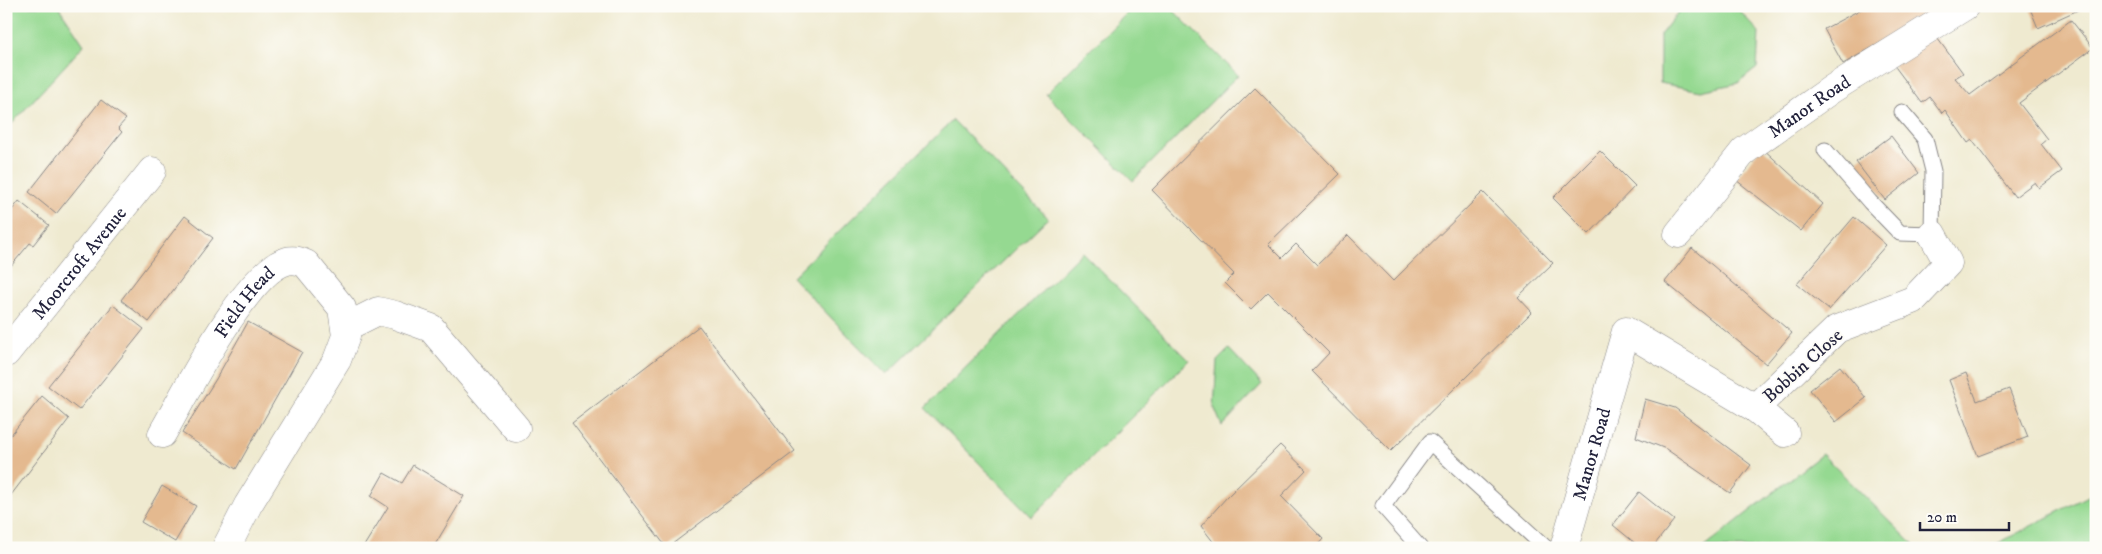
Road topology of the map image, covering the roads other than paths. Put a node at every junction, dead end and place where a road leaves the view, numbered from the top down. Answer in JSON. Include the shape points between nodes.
{"nodes":[{"id":1,"x":1965,"y":6,"type":"edge"},
{"id":2,"x":1902,"y":112,"type":"dead end"},
{"id":3,"x":1825,"y":150,"type":"dead end"},
{"id":4,"x":152,"y":171,"type":"dead end"},
{"id":5,"x":1678,"y":234,"type":"dead end"},
{"id":6,"x":1932,"y":234,"type":"junction"},
{"id":7,"x":346,"y":327,"type":"junction"},
{"id":8,"x":1626,"y":331,"type":"joint"},
{"id":9,"x":6,"y":353,"type":"edge"},
{"id":10,"x":1755,"y":408,"type":"junction"},
{"id":11,"x":516,"y":428,"type":"dead end"},
{"id":12,"x":1785,"y":433,"type":"dead end"},
{"id":13,"x":162,"y":434,"type":"dead end"},
{"id":14,"x":226,"y":548,"type":"edge"},
{"id":15,"x":1420,"y":548,"type":"edge"},
{"id":16,"x":1546,"y":548,"type":"edge"},
{"id":17,"x":1564,"y":548,"type":"edge"}],
"edges":[{"from":1,"to":5,"type":"street","name":"Manor Road","via":[[1832,89],[1744,151]]},
{"from":2,"to":6,"type":"lane","via":[[1925,139],[1933,171]]},
{"from":3,"to":6,"type":"lane","via":[[1900,234]]},
{"from":4,"to":9,"type":"street","name":"Moorcroft Avenue"},
{"from":6,"to":10,"type":"street","name":"Bobbin Close","via":[[1948,263],[1913,300],[1837,329]]},
{"from":7,"to":11,"type":"street","via":[[378,311],[431,328]]},
{"from":7,"to":13,"type":"street","name":"Field Head","via":[[342,308],[306,264],[297,260],[282,263],[254,286],[224,325]]},
{"from":7,"to":14,"type":"street","via":[[337,360],[248,505]]},
{"from":8,"to":10,"type":"street","name":"Bobbin Close"},
{"from":8,"to":17,"type":"street","name":"Manor Road"},
{"from":10,"to":12,"type":"street","name":"Bobbin Close"},
{"from":15,"to":16,"type":"lane","via":[[1383,506],[1430,442]]}]}
